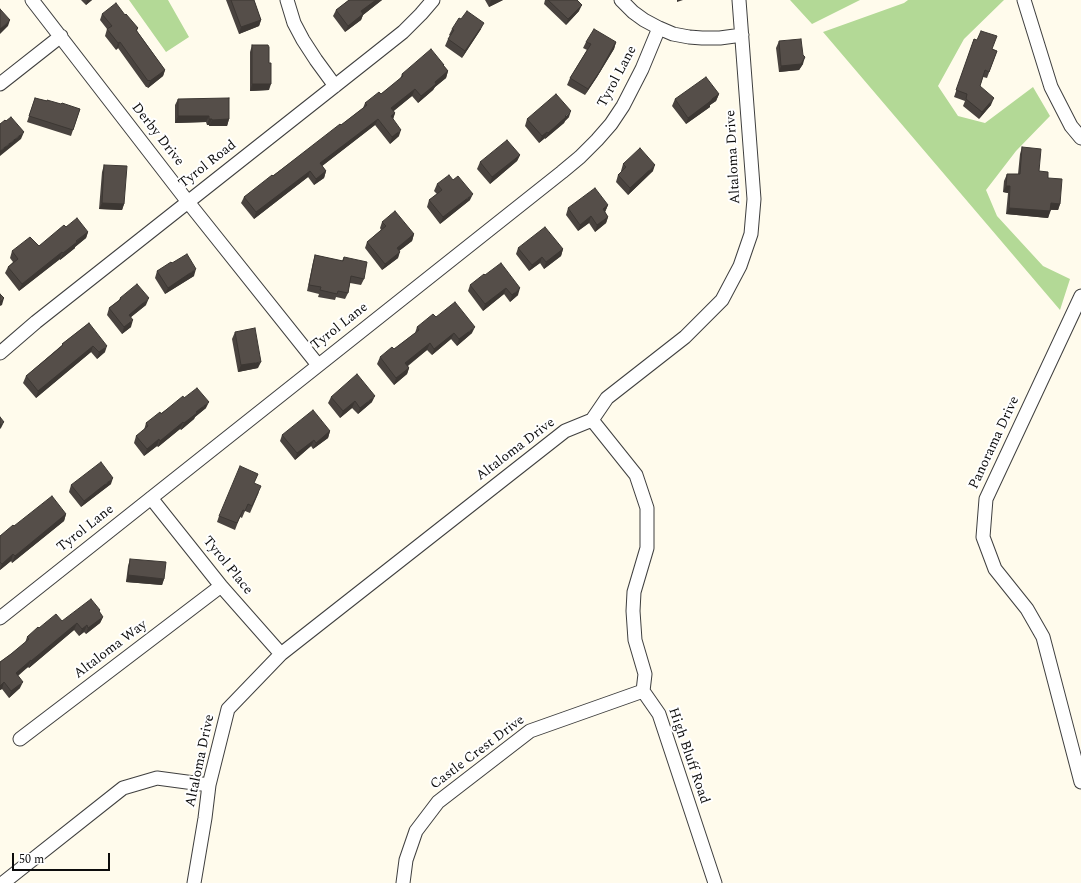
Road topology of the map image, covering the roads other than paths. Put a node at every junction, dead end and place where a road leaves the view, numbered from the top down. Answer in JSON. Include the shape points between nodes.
{"nodes":[{"id":1,"x":32,"y":0,"type":"edge"},
{"id":2,"x":287,"y":0,"type":"edge"},
{"id":3,"x":433,"y":0,"type":"edge"},
{"id":4,"x":621,"y":0,"type":"edge"},
{"id":5,"x":739,"y":0,"type":"edge"},
{"id":6,"x":1024,"y":0,"type":"edge"},
{"id":7,"x":659,"y":28,"type":"junction"},
{"id":8,"x":742,"y":35,"type":"junction"},
{"id":9,"x":60,"y":36,"type":"junction"},
{"id":10,"x":0,"y":84,"type":"edge"},
{"id":11,"x":335,"y":86,"type":"junction"},
{"id":12,"x":1081,"y":138,"type":"edge"},
{"id":13,"x":188,"y":202,"type":"junction"},
{"id":14,"x":1081,"y":296,"type":"edge"},
{"id":15,"x":0,"y":353,"type":"edge"},
{"id":16,"x":318,"y":365,"type":"junction"},
{"id":17,"x":592,"y":420,"type":"junction"},
{"id":18,"x":151,"y":498,"type":"junction"},
{"id":19,"x":221,"y":586,"type":"junction"},
{"id":20,"x":0,"y":618,"type":"edge"},
{"id":21,"x":281,"y":654,"type":"junction"},
{"id":22,"x":643,"y":691,"type":"junction"},
{"id":23,"x":20,"y":739,"type":"dead end"},
{"id":24,"x":1081,"y":782,"type":"edge"},
{"id":25,"x":209,"y":785,"type":"junction"},
{"id":26,"x":3,"y":883,"type":"edge"},
{"id":27,"x":194,"y":883,"type":"edge"},
{"id":28,"x":403,"y":883,"type":"edge"},
{"id":29,"x":715,"y":883,"type":"edge"}],
"edges":[{"from":1,"to":9,"type":"street","name":"Derby Drive"},
{"from":2,"to":11,"type":"street","via":[[294,23],[303,40]]},
{"from":3,"to":11,"type":"street","name":"Tyrol Road","via":[[403,32]]},
{"from":4,"to":7,"type":"street","via":[[633,12]]},
{"from":5,"to":8,"type":"street","name":"Altaloma Drive"},
{"from":6,"to":12,"type":"street","via":[[1051,87],[1071,126]]},
{"from":7,"to":8,"type":"street","via":[[689,37],[720,38]]},
{"from":7,"to":16,"type":"street","name":"Tyrol Lane","via":[[623,106],[611,124],[580,157]]},
{"from":8,"to":17,"type":"street","name":"Altaloma Drive","via":[[754,199],[751,234],[740,266],[722,300],[685,337],[607,398]]},
{"from":9,"to":10,"type":"street"},
{"from":9,"to":13,"type":"street","name":"Derby Drive"},
{"from":11,"to":13,"type":"street","name":"Tyrol Road"},
{"from":13,"to":15,"type":"street","name":"Tyrol Road"},
{"from":13,"to":16,"type":"street","name":"Derby Drive"},
{"from":14,"to":24,"type":"street","name":"Panorama Drive","via":[[986,499],[983,537],[995,569],[1027,609],[1043,637]]},
{"from":16,"to":18,"type":"street","name":"Tyrol Lane"},
{"from":17,"to":21,"type":"street","name":"Altaloma Drive","via":[[565,431]]},
{"from":17,"to":22,"type":"street","via":[[636,476],[647,508],[647,548],[634,592],[633,611],[635,640],[645,674]]},
{"from":18,"to":19,"type":"street","name":"Tyrol Place"},
{"from":18,"to":20,"type":"street","name":"Tyrol Lane"},
{"from":19,"to":21,"type":"street","name":"Tyrol Place"},
{"from":19,"to":23,"type":"street","name":"Altaloma Way"},
{"from":21,"to":25,"type":"street","name":"Altaloma Drive","via":[[228,709]]},
{"from":22,"to":28,"type":"street","name":"Castle Crest Drive","via":[[530,731],[438,802],[416,831],[406,860]]},
{"from":22,"to":29,"type":"street","name":"High Bluff Road","via":[[659,714]]},
{"from":25,"to":26,"type":"street","via":[[157,778],[123,788]]},
{"from":25,"to":27,"type":"street","name":"Altaloma Drive"}]}
